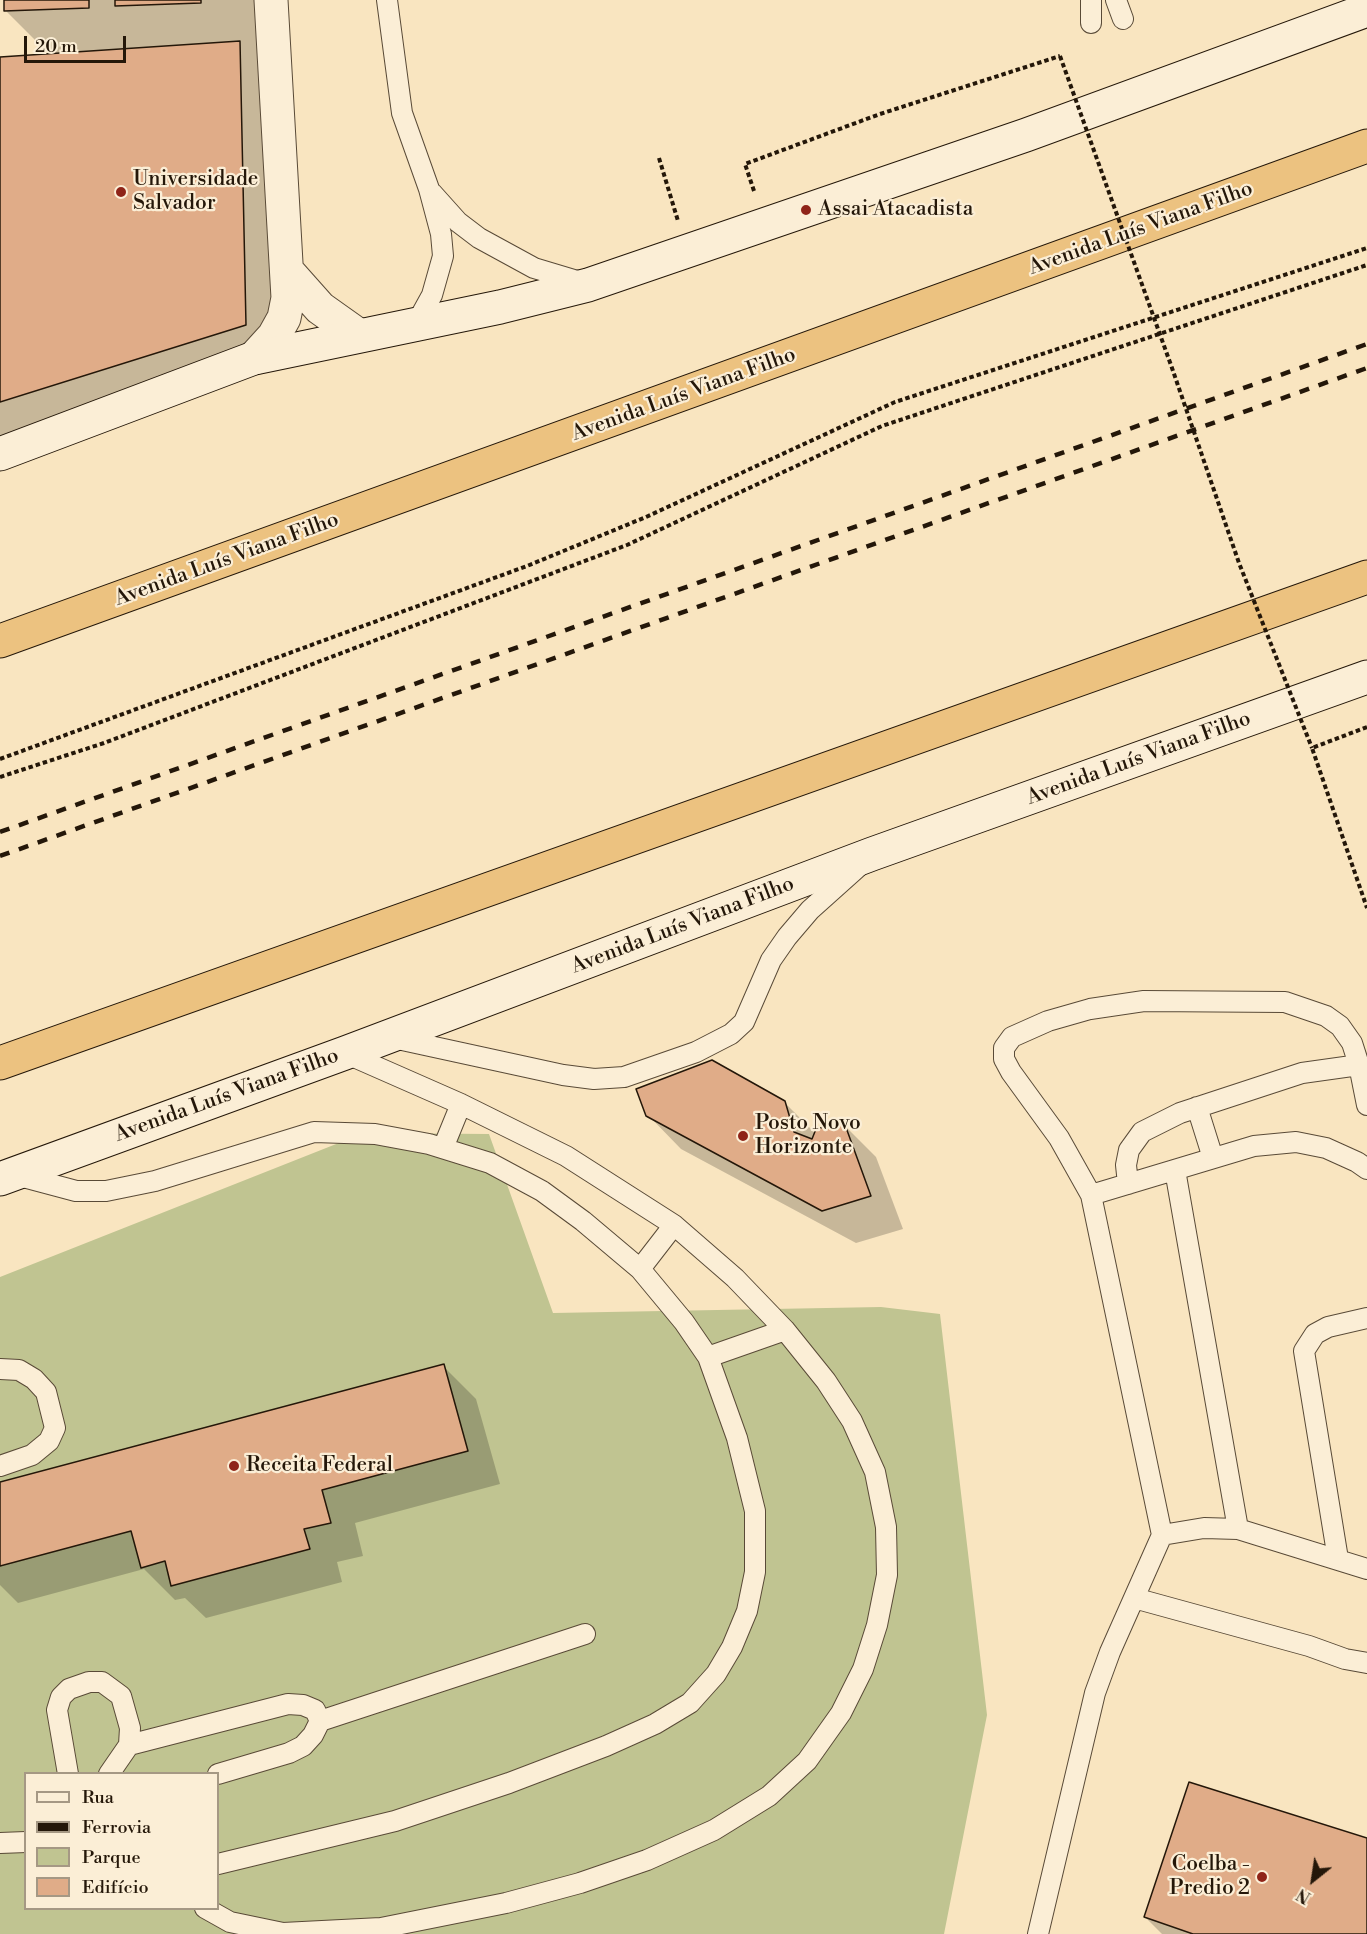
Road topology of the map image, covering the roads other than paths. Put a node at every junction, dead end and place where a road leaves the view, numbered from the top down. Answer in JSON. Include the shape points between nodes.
{"nodes":[{"id":1,"x":271,"y":0,"type":"edge"},
{"id":2,"x":387,"y":0,"type":"edge"},
{"id":3,"x":1091,"y":0,"type":"edge"},
{"id":4,"x":1116,"y":0,"type":"edge"},
{"id":5,"x":1352,"y":10,"type":"edge"},
{"id":6,"x":1123,"y":19,"type":"dead end"},
{"id":7,"x":1091,"y":23,"type":"dead end"},
{"id":8,"x":1367,"y":146,"type":"edge"},
{"id":9,"x":429,"y":189,"type":"junction"},
{"id":10,"x":288,"y":272,"type":"junction"},
{"id":11,"x":588,"y":285,"type":"junction"},
{"id":12,"x":416,"y":324,"type":"junction"},
{"id":13,"x":358,"y":335,"type":"junction"},
{"id":14,"x":254,"y":358,"type":"junction"},
{"id":15,"x":0,"y":454,"type":"edge"},
{"id":16,"x":1367,"y":577,"type":"edge"},
{"id":17,"x":0,"y":642,"type":"edge"},
{"id":18,"x":1367,"y":677,"type":"edge"},
{"id":19,"x":872,"y":854,"type":"junction"},
{"id":20,"x":387,"y":1037,"type":"junction"},
{"id":21,"x":345,"y":1053,"type":"junction"},
{"id":22,"x":0,"y":1063,"type":"edge"},
{"id":23,"x":1359,"y":1065,"type":"junction"},
{"id":24,"x":461,"y":1104,"type":"junction"},
{"id":25,"x":1367,"y":1105,"type":"edge"},
{"id":26,"x":1197,"y":1107,"type":"junction"},
{"id":27,"x":443,"y":1148,"type":"junction"},
{"id":28,"x":1213,"y":1158,"type":"junction"},
{"id":29,"x":1367,"y":1169,"type":"edge"},
{"id":30,"x":1175,"y":1170,"type":"junction"},
{"id":31,"x":6,"y":1177,"type":"edge"},
{"id":32,"x":1128,"y":1184,"type":"junction"},
{"id":33,"x":1091,"y":1195,"type":"junction"},
{"id":34,"x":674,"y":1225,"type":"junction"},
{"id":35,"x":640,"y":1269,"type":"junction"},
{"id":36,"x":1367,"y":1318,"type":"edge"},
{"id":37,"x":785,"y":1330,"type":"junction"},
{"id":38,"x":708,"y":1357,"type":"junction"},
{"id":39,"x":0,"y":1369,"type":"edge"},
{"id":40,"x":0,"y":1466,"type":"edge"},
{"id":41,"x":1238,"y":1529,"type":"junction"},
{"id":42,"x":1162,"y":1535,"type":"junction"},
{"id":43,"x":1338,"y":1559,"type":"junction"},
{"id":44,"x":1367,"y":1569,"type":"edge"},
{"id":45,"x":1134,"y":1598,"type":"junction"},
{"id":46,"x":585,"y":1634,"type":"dead end"},
{"id":47,"x":1367,"y":1663,"type":"edge"},
{"id":48,"x":320,"y":1721,"type":"junction"},
{"id":49,"x":129,"y":1744,"type":"junction"},
{"id":50,"x":68,"y":1772,"type":"edge"},
{"id":51,"x":110,"y":1772,"type":"edge"},
{"id":52,"x":219,"y":1774,"type":"edge"},
{"id":53,"x":24,"y":1842,"type":"edge"},
{"id":54,"x":0,"y":1843,"type":"edge"},
{"id":55,"x":219,"y":1864,"type":"edge"},
{"id":56,"x":209,"y":1910,"type":"edge"},
{"id":57,"x":1038,"y":1934,"type":"edge"}],
"edges":[{"from":1,"to":10,"type":"main road"},
{"from":2,"to":9,"type":"lane","via":[[402,113]]},
{"from":3,"to":7,"type":"lane"},
{"from":4,"to":6,"type":"lane"},
{"from":5,"to":11,"type":"main road","via":[[1026,135]]},
{"from":8,"to":17,"type":"highway","name":"Avenida Luís Viana Filho"},
{"from":9,"to":11,"type":"lane","via":[[458,222],[479,238],[534,268]]},
{"from":9,"to":12,"type":"lane","via":[[443,256],[432,295]]},
{"from":10,"to":13,"type":"main road","via":[[320,308]]},
{"from":10,"to":14,"type":"main road","via":[[284,318]]},
{"from":11,"to":12,"type":"main road"},
{"from":12,"to":13,"type":"main road"},
{"from":13,"to":14,"type":"main road"},
{"from":14,"to":15,"type":"main road"},
{"from":16,"to":22,"type":"highway"},
{"from":18,"to":19,"type":"main road","name":"Avenida Luís Viana Filho"},
{"from":19,"to":20,"type":"main road","name":"Avenida Luís Viana Filho"},
{"from":19,"to":20,"type":"lane","via":[[810,910],[787,937],[771,960],[744,1022],[731,1034],[696,1052],[624,1077],[594,1079]]},
{"from":20,"to":21,"type":"main road","name":"Avenida Luís Viana Filho"},
{"from":21,"to":24,"type":"lane"},
{"from":21,"to":31,"type":"main road","name":"Avenida Luís Viana Filho"},
{"from":23,"to":25,"type":"lane"},
{"from":23,"to":26,"type":"lane","via":[[1302,1073]]},
{"from":23,"to":33,"type":"lane","via":[[1352,1043],[1340,1026],[1326,1016],[1285,1002],[1144,1001],[1090,1009],[1024,1031],[1012,1037],[1004,1048],[1004,1059],[1059,1138]]},
{"from":24,"to":27,"type":"lane"},
{"from":24,"to":34,"type":"lane","via":[[566,1156]]},
{"from":26,"to":28,"type":"lane"},
{"from":26,"to":32,"type":"lane","via":[[1142,1132],[1129,1150]]},
{"from":27,"to":31,"type":"lane","via":[[375,1134],[314,1132],[155,1181],[106,1191],[76,1191]]},
{"from":27,"to":35,"type":"lane","via":[[490,1163],[543,1191]]},
{"from":28,"to":29,"type":"lane","via":[[1254,1146],[1296,1142],[1326,1148]]},
{"from":28,"to":30,"type":"lane"},
{"from":30,"to":32,"type":"lane"},
{"from":30,"to":41,"type":"lane"},
{"from":32,"to":33,"type":"lane"},
{"from":33,"to":42,"type":"lane"},
{"from":34,"to":35,"type":"lane"},
{"from":34,"to":37,"type":"lane","via":[[735,1278]]},
{"from":35,"to":38,"type":"lane"},
{"from":36,"to":43,"type":"lane","via":[[1328,1327],[1316,1334],[1304,1351]]},
{"from":37,"to":38,"type":"lane"},
{"from":37,"to":56,"type":"lane","via":[[852,1421],[875,1472],[886,1527],[887,1575],[863,1669],[841,1713],[807,1761],[769,1796],[714,1830],[647,1860],[506,1903],[381,1929],[283,1933],[230,1922]]},
{"from":38,"to":55,"type":"lane","via":[[737,1438],[755,1511],[755,1572],[747,1611],[732,1647],[716,1674],[690,1702],[655,1724],[606,1746],[509,1783],[395,1821]]},
{"from":39,"to":40,"type":"lane","via":[[19,1371],[34,1379],[46,1392],[55,1428],[49,1441],[32,1455]]},
{"from":41,"to":42,"type":"lane","via":[[1204,1528]]},
{"from":41,"to":43,"type":"lane"},
{"from":42,"to":45,"type":"lane"},
{"from":43,"to":44,"type":"lane"},
{"from":45,"to":47,"type":"lane"},
{"from":45,"to":57,"type":"lane","via":[[1095,1693]]},
{"from":46,"to":48,"type":"lane"},
{"from":48,"to":49,"type":"lane","via":[[315,1710],[288,1704]]},
{"from":48,"to":52,"type":"lane","via":[[303,1746]]},
{"from":49,"to":50,"type":"lane","via":[[130,1728],[121,1696],[102,1682],[78,1684],[61,1697],[57,1710]]},
{"from":49,"to":51,"type":"lane"},
{"from":53,"to":54,"type":"lane"}]}
